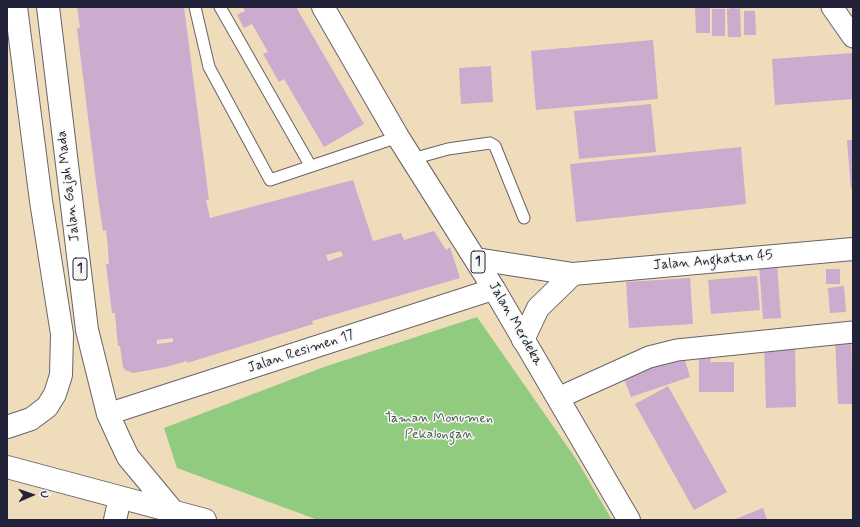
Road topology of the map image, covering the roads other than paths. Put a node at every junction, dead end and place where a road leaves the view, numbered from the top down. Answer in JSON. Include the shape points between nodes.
{"nodes":[{"id":1,"x":16,"y":7,"type":"edge"},
{"id":2,"x":48,"y":7,"type":"edge"},
{"id":3,"x":195,"y":7,"type":"edge"},
{"id":4,"x":220,"y":7,"type":"edge"},
{"id":5,"x":323,"y":7,"type":"edge"},
{"id":6,"x":832,"y":7,"type":"edge"},
{"id":7,"x":853,"y":37,"type":"edge"},
{"id":8,"x":398,"y":136,"type":"junction"},
{"id":9,"x":412,"y":159,"type":"junction"},
{"id":10,"x":310,"y":165,"type":"junction"},
{"id":11,"x":524,"y":218,"type":"dead end"},
{"id":12,"x":853,"y":248,"type":"edge"},
{"id":13,"x":476,"y":259,"type":"junction"},
{"id":14,"x":79,"y":264,"type":"junction"},
{"id":15,"x":51,"y":267,"type":"junction"},
{"id":16,"x":573,"y":274,"type":"junction"},
{"id":17,"x":494,"y":289,"type":"junction"},
{"id":18,"x":853,"y":332,"type":"edge"},
{"id":19,"x":523,"y":340,"type":"junction"},
{"id":20,"x":558,"y":398,"type":"junction"},
{"id":21,"x":108,"y":414,"type":"junction"},
{"id":22,"x":7,"y":427,"type":"edge"},
{"id":23,"x":7,"y":467,"type":"edge"},
{"id":24,"x":120,"y":498,"type":"junction"},
{"id":25,"x":172,"y":510,"type":"junction"},
{"id":26,"x":115,"y":520,"type":"edge"},
{"id":27,"x":205,"y":520,"type":"edge"},
{"id":28,"x":629,"y":520,"type":"edge"}],
"edges":[{"from":1,"to":15,"type":"main road","number":"1"},
{"from":2,"to":14,"type":"main road","name":"Jalan Gajah Mada","number":"1"},
{"from":3,"to":10,"type":"lane","via":[[209,67],[270,180]]},
{"from":4,"to":10,"type":"lane"},
{"from":5,"to":8,"type":"main road","name":"Jalan Merdeka","number":"1"},
{"from":6,"to":7,"type":"street"},
{"from":8,"to":9,"type":"main road","name":"Jalan Merdeka","number":"1"},
{"from":8,"to":10,"type":"lane"},
{"from":9,"to":11,"type":"lane","via":[[448,149],[490,143],[495,146]]},
{"from":9,"to":13,"type":"main road","name":"Jalan Merdeka","number":"1"},
{"from":12,"to":16,"type":"main road","name":"Jalan Angkatan 45"},
{"from":13,"to":16,"type":"main road","name":"Jalan Angkatan 45"},
{"from":13,"to":17,"type":"main road","name":"Jalan Merdeka","number":"1"},
{"from":14,"to":15,"type":"main road"},
{"from":14,"to":21,"type":"main road","name":"Jalan Gajah Mada","number":"1","via":[[87,330]]},
{"from":15,"to":22,"type":"main road","number":"1","via":[[62,334],[62,375],[47,407],[31,419]]},
{"from":16,"to":19,"type":"main road","via":[[538,308]]},
{"from":17,"to":19,"type":"main road","name":"Jalan Merdeka","number":"1"},
{"from":17,"to":21,"type":"street","name":"Jalan Resimen 17"},
{"from":18,"to":20,"type":"street","via":[[677,350],[649,357]]},
{"from":19,"to":20,"type":"main road","name":"Jalan Merdeka","number":"1"},
{"from":20,"to":28,"type":"main road","name":"Jalan Merdeka","number":"1"},
{"from":21,"to":25,"type":"main road","name":"Jalan Gajah Mada","number":"1","via":[[128,457]]},
{"from":23,"to":24,"type":"main road"},
{"from":24,"to":25,"type":"main road"},
{"from":24,"to":26,"type":"main road"},
{"from":25,"to":27,"type":"main road"}]}
